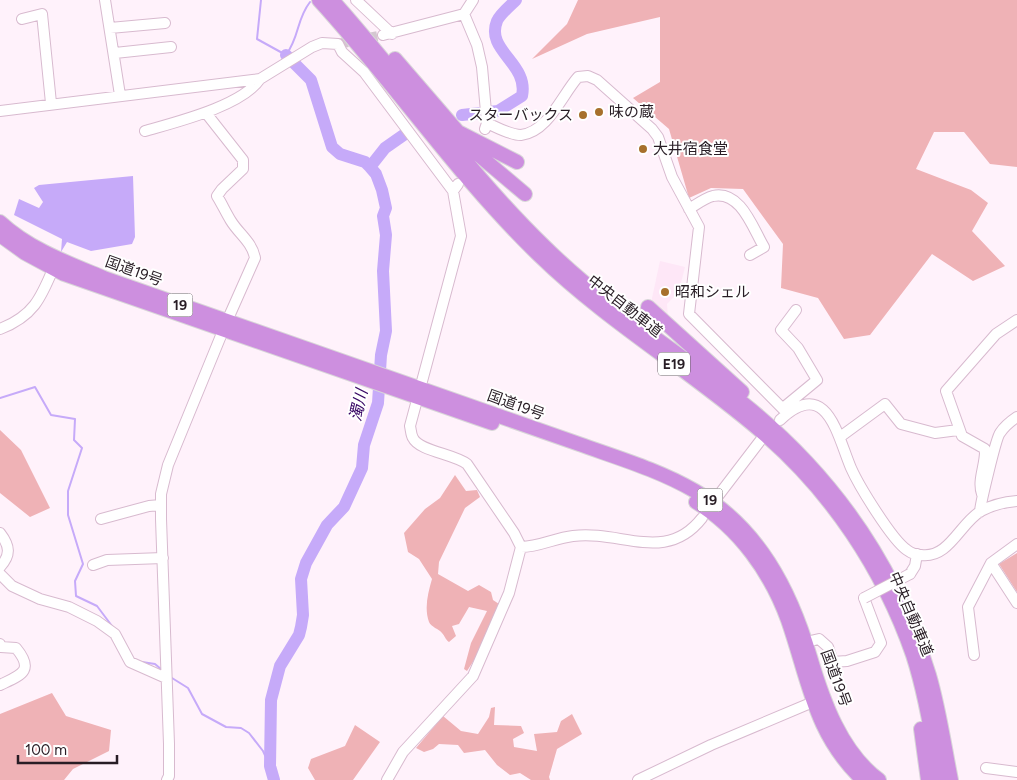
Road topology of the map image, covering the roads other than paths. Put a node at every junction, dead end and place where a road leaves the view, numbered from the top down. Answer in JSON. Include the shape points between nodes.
{"nodes":[{"id":1,"x":105,"y":0,"type":"edge"},
{"id":2,"x":319,"y":0,"type":"edge"},
{"id":3,"x":332,"y":0,"type":"edge"},
{"id":4,"x":340,"y":0,"type":"edge"},
{"id":5,"x":356,"y":0,"type":"edge"},
{"id":6,"x":473,"y":0,"type":"edge"},
{"id":7,"x":464,"y":14,"type":"junction"},
{"id":8,"x":22,"y":18,"type":"dead end"},
{"id":9,"x":165,"y":23,"type":"dead end"},
{"id":10,"x":110,"y":28,"type":"junction"},
{"id":11,"x":171,"y":47,"type":"dead end"},
{"id":12,"x":115,"y":53,"type":"junction"},
{"id":13,"x":260,"y":79,"type":"junction"},
{"id":14,"x":120,"y":95,"type":"junction"},
{"id":15,"x":51,"y":103,"type":"junction"},
{"id":16,"x":0,"y":111,"type":"edge"},
{"id":17,"x":206,"y":113,"type":"junction"},
{"id":18,"x":145,"y":131,"type":"dead end"},
{"id":19,"x":458,"y":132,"type":"junction"},
{"id":20,"x":516,"y":162,"type":"dead end"},
{"id":21,"x":525,"y":194,"type":"dead end"},
{"id":22,"x":689,"y":209,"type":"junction"},
{"id":23,"x":0,"y":222,"type":"edge"},
{"id":24,"x":0,"y":235,"type":"edge"},
{"id":25,"x":750,"y":255,"type":"dead end"},
{"id":26,"x":55,"y":264,"type":"junction"},
{"id":27,"x":648,"y":307,"type":"dead end"},
{"id":28,"x":796,"y":310,"type":"dead end"},
{"id":29,"x":1017,"y":320,"type":"edge"},
{"id":30,"x":225,"y":326,"type":"junction"},
{"id":31,"x":0,"y":329,"type":"edge"},
{"id":32,"x":420,"y":394,"type":"junction"},
{"id":33,"x":783,"y":414,"type":"junction"},
{"id":34,"x":1017,"y":417,"type":"edge"},
{"id":35,"x":958,"y":430,"type":"junction"},
{"id":36,"x":840,"y":437,"type":"junction"},
{"id":37,"x":760,"y":441,"type":"dead end"},
{"id":38,"x":982,"y":494,"type":"junction"},
{"id":39,"x":718,"y":496,"type":"dead end"},
{"id":40,"x":1017,"y":501,"type":"edge"},
{"id":41,"x":161,"y":505,"type":"junction"},
{"id":42,"x":980,"y":512,"type":"junction"},
{"id":43,"x":702,"y":518,"type":"dead end"},
{"id":44,"x":101,"y":519,"type":"dead end"},
{"id":45,"x":0,"y":533,"type":"edge"},
{"id":46,"x":867,"y":538,"type":"junction"},
{"id":47,"x":1017,"y":544,"type":"edge"},
{"id":48,"x":521,"y":546,"type":"junction"},
{"id":49,"x":917,"y":554,"type":"junction"},
{"id":50,"x":164,"y":558,"type":"junction"},
{"id":51,"x":991,"y":563,"type":"junction"},
{"id":52,"x":93,"y":565,"type":"dead end"},
{"id":53,"x":0,"y":568,"type":"edge"},
{"id":54,"x":0,"y":574,"type":"edge"},
{"id":55,"x":890,"y":601,"type":"junction"},
{"id":56,"x":1017,"y":603,"type":"edge"},
{"id":57,"x":806,"y":642,"type":"junction"},
{"id":58,"x":0,"y":646,"type":"edge"},
{"id":59,"x":974,"y":655,"type":"dead end"},
{"id":60,"x":166,"y":675,"type":"junction"},
{"id":61,"x":0,"y":685,"type":"edge"},
{"id":62,"x":813,"y":702,"type":"junction"},
{"id":63,"x":986,"y":768,"type":"dead end"},
{"id":64,"x":1017,"y":772,"type":"edge"},
{"id":65,"x":873,"y":779,"type":"edge"},
{"id":66,"x":167,"y":780,"type":"edge"},
{"id":67,"x":387,"y":780,"type":"edge"},
{"id":68,"x":638,"y":780,"type":"edge"},
{"id":69,"x":928,"y":780,"type":"edge"},
{"id":70,"x":939,"y":780,"type":"edge"},
{"id":71,"x":951,"y":780,"type":"edge"}],
"edges":[{"from":1,"to":10,"type":"street"},
{"from":2,"to":55,"type":"highway","name":"中央自動車道","number":"E19","via":[[476,189],[541,257],[608,316],[761,431],[812,481],[865,553]]},
{"from":3,"to":46,"type":"highway","name":"中央自動車道","number":"E19","via":[[515,217],[547,250],[614,307],[768,424],[822,477]]},
{"from":4,"to":19,"type":"highway"},
{"from":5,"to":7,"type":"street","via":[[387,34]]},
{"from":6,"to":7,"type":"street"},
{"from":7,"to":22,"type":"street","via":[[482,67],[486,126],[520,135],[535,130],[578,77],[598,80],[656,133],[672,177]]},
{"from":8,"to":15,"type":"street","via":[[42,14]]},
{"from":9,"to":10,"type":"street"},
{"from":10,"to":12,"type":"street"},
{"from":11,"to":12,"type":"street"},
{"from":12,"to":14,"type":"street"},
{"from":13,"to":14,"type":"street"},
{"from":13,"to":17,"type":"street","via":[[254,88]]},
{"from":13,"to":32,"type":"street","via":[[322,43],[338,44],[456,188],[461,236]]},
{"from":14,"to":15,"type":"street"},
{"from":15,"to":16,"type":"street"},
{"from":17,"to":18,"type":"street"},
{"from":17,"to":30,"type":"street","via":[[243,160],[243,169],[217,196],[254,251],[255,258]]},
{"from":19,"to":20,"type":"highway"},
{"from":19,"to":21,"type":"highway","via":[[474,151]]},
{"from":22,"to":25,"type":"street","via":[[714,196],[722,195],[735,201],[764,247]]},
{"from":22,"to":33,"type":"street","via":[[699,233],[689,314]]},
{"from":23,"to":26,"type":"highway","name":"国道19号","number":"19"},
{"from":24,"to":26,"type":"highway","name":"国道19号","number":"19"},
{"from":26,"to":30,"type":"highway","name":"国道19号","number":"19","via":[[104,278]]},
{"from":26,"to":31,"type":"street","via":[[37,304],[12,324]]},
{"from":27,"to":46,"type":"highway","via":[[798,443],[848,499],[861,518]]},
{"from":28,"to":33,"type":"street","via":[[781,330],[798,348],[817,380]]},
{"from":29,"to":35,"type":"street","via":[[996,334],[946,391]]},
{"from":30,"to":32,"type":"highway","name":"国道19号","number":"19"},
{"from":30,"to":41,"type":"street","via":[[168,465]]},
{"from":32,"to":48,"type":"street","via":[[410,426],[413,439],[420,445],[460,458],[467,464]]},
{"from":32,"to":57,"type":"highway","name":"国道19号","number":"19","via":[[653,471],[694,490],[745,530],[774,568]]},
{"from":32,"to":62,"type":"highway","name":"国道19号","number":"19","via":[[640,475],[702,506],[740,539],[768,577],[788,620]]},
{"from":33,"to":36,"type":"street","via":[[801,406],[818,407],[830,417]]},
{"from":34,"to":38,"type":"street","via":[[999,434]]},
{"from":35,"to":36,"type":"street","via":[[935,433],[901,424],[885,404]]},
{"from":35,"to":38,"type":"street","via":[[962,436],[985,449]]},
{"from":36,"to":49,"type":"street","via":[[864,491],[899,542]]},
{"from":37,"to":39,"type":"street"},
{"from":38,"to":42,"type":"street"},
{"from":40,"to":42,"type":"street","via":[[1001,502]]},
{"from":41,"to":44,"type":"street"},
{"from":41,"to":50,"type":"street"},
{"from":42,"to":49,"type":"street","via":[[942,550],[928,556]]},
{"from":43,"to":48,"type":"street","via":[[684,536],[667,542],[590,535],[572,536],[531,547]]},
{"from":45,"to":53,"type":"street","via":[[8,549],[8,557]]},
{"from":46,"to":71,"type":"highway","name":"中央自動車道","number":"E19","via":[[899,596],[922,652]]},
{"from":47,"to":51,"type":"street"},
{"from":48,"to":67,"type":"street","via":[[509,593],[473,676],[403,752]]},
{"from":49,"to":57,"type":"street","bridge":true,"via":[[910,574],[864,598],[881,643],[875,652],[833,662],[828,647],[819,639]]},
{"from":50,"to":52,"type":"street","via":[[107,560]]},
{"from":50,"to":60,"type":"street"},
{"from":51,"to":56,"type":"street"},
{"from":51,"to":59,"type":"street","via":[[968,607]]},
{"from":54,"to":60,"type":"street","via":[[12,586],[40,600],[70,607],[97,621],[115,634],[130,662]]},
{"from":55,"to":69,"type":"highway","via":[[919,716]]},
{"from":55,"to":70,"type":"highway","name":"中央自動車道","number":"E19","via":[[913,656],[924,696]]},
{"from":57,"to":65,"type":"highway","name":"国道19号","number":"19","via":[[817,679],[840,732]]},
{"from":58,"to":61,"type":"street","via":[[16,648],[25,658],[26,666],[21,675]]},
{"from":60,"to":66,"type":"street","via":[[170,744]]},
{"from":62,"to":65,"type":"highway","name":"国道19号","number":"19","via":[[829,740],[841,757]]},
{"from":62,"to":68,"type":"street"},
{"from":63,"to":64,"type":"street"}]}
